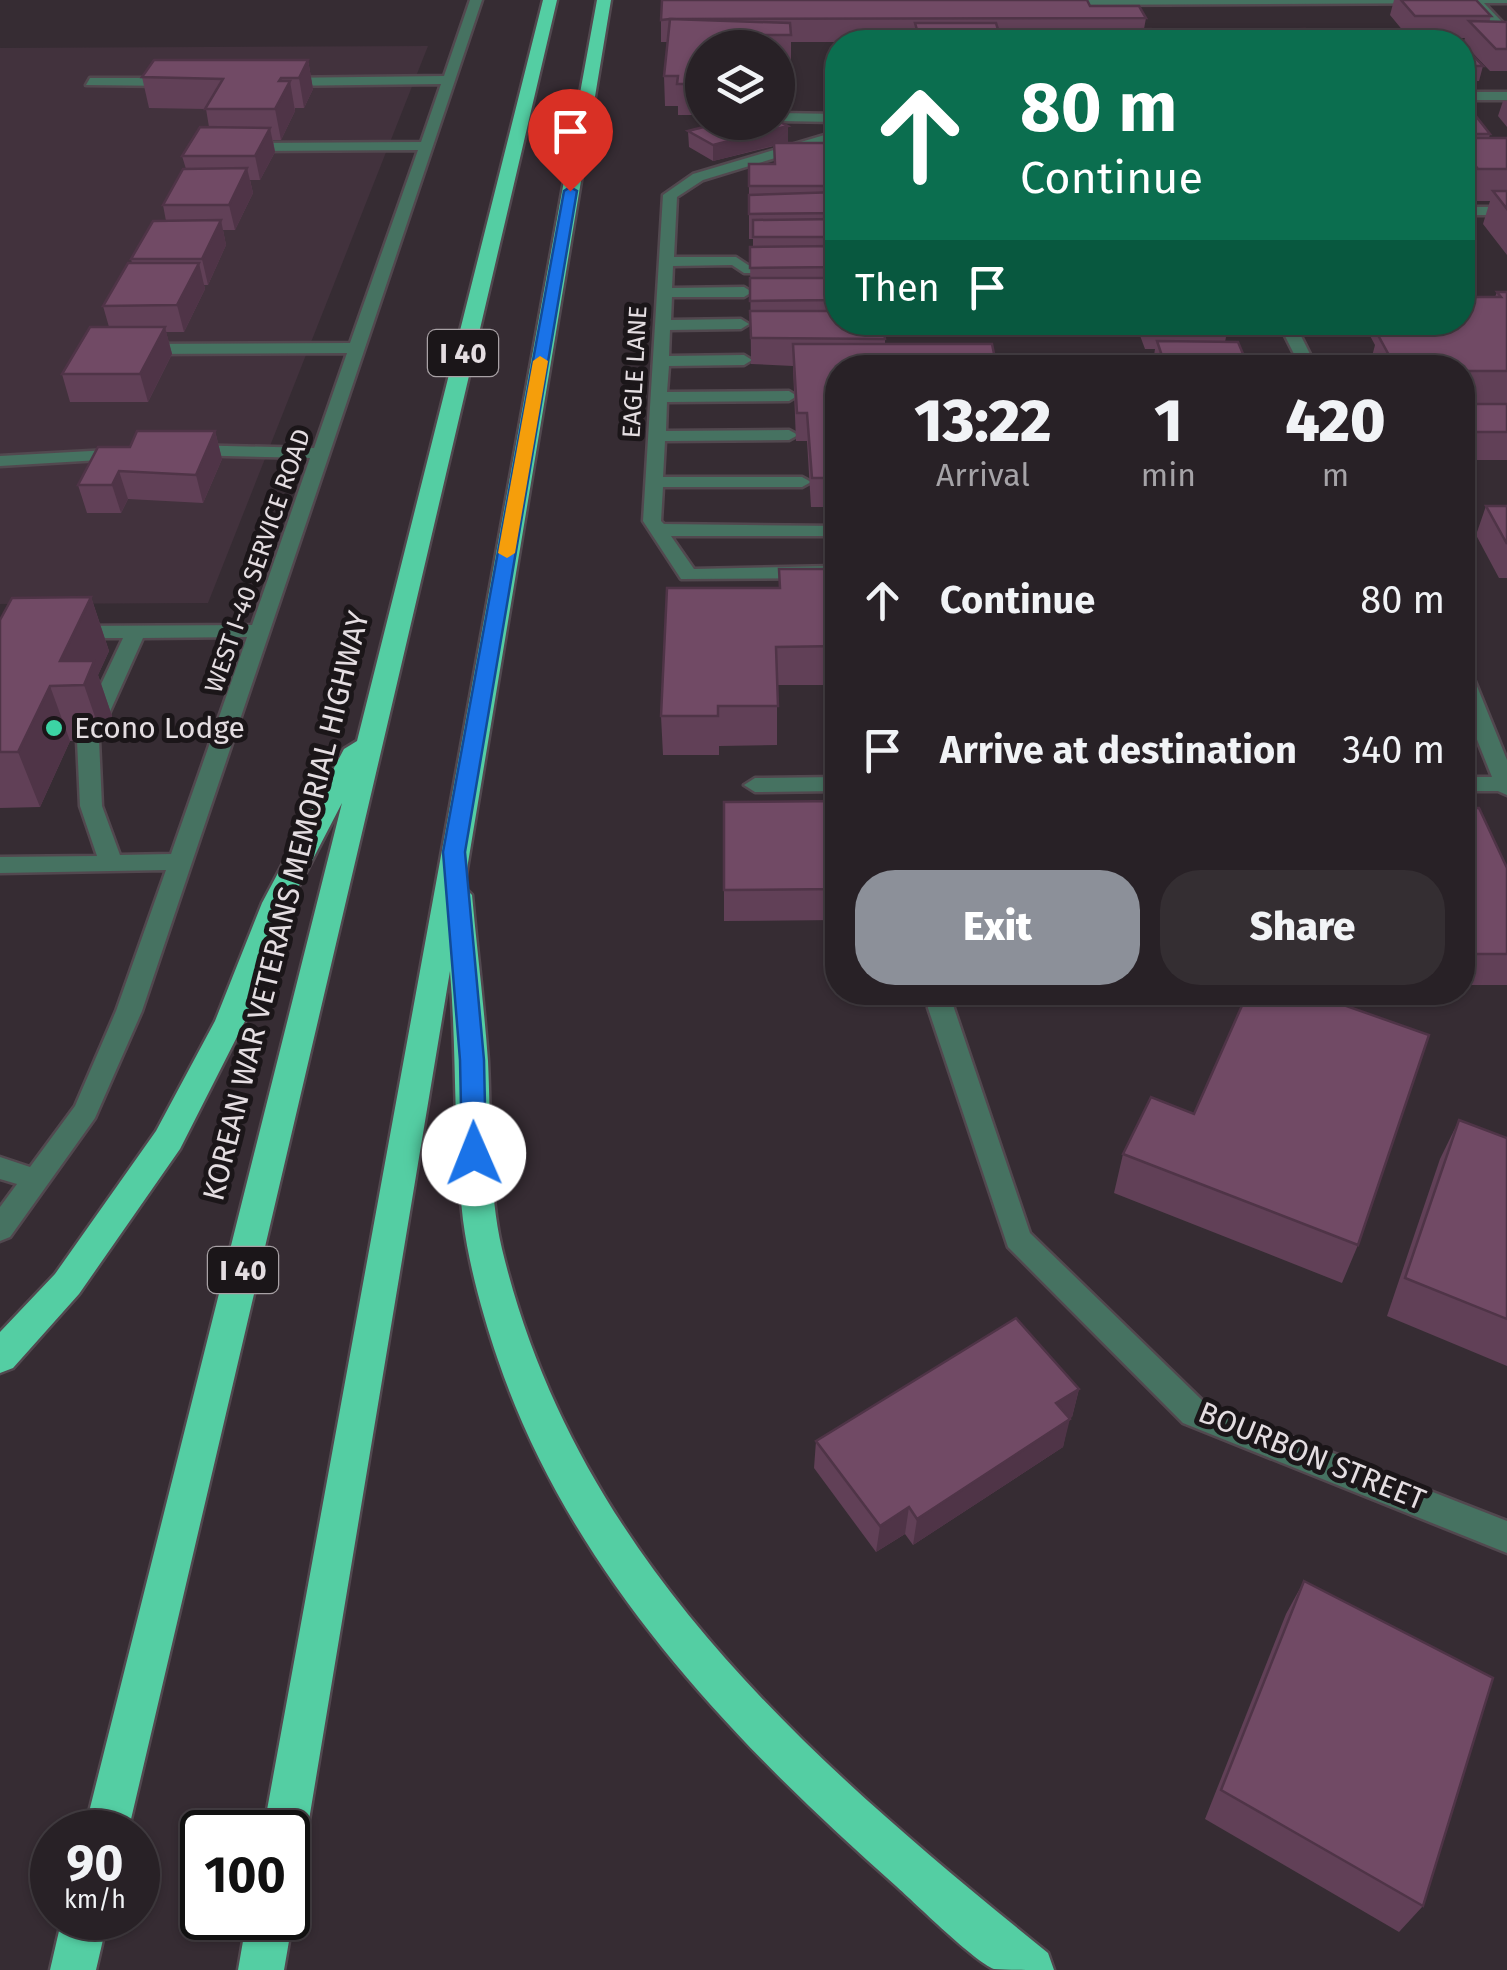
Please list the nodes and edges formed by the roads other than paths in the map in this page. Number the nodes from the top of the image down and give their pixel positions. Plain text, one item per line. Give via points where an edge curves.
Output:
1 (476, 0) edge
2 (550, 0) edge
3 (604, 0) edge
4 (1311, 0) edge
5 (1407, 0) edge
6 (1470, 0) edge
7 (1507, 0) edge
8 (1126, 1) edge
9 (1223, 1) edge
10 (1048, 2) edge
11 (1507, 34) edge
12 (448, 80) junction
13 (90, 82) dead end
14 (186, 82) edge
15 (262, 82) edge
16 (1475, 96) edge
17 (1507, 96) edge
18 (795, 118) edge
19 (825, 118) edge
20 (825, 139) edge
21 (426, 146) junction
22 (228, 147) edge
23 (1475, 211) edge
24 (1507, 211) edge
25 (666, 262) junction
26 (784, 270) edge
27 (744, 292) dead end
28 (664, 293) junction
29 (740, 324) dead end
30 (662, 325) junction
31 (125, 348) edge
32 (358, 348) junction
33 (661, 360) junction
34 (744, 360) dead end
35 (789, 396) dead end
36 (658, 397) junction
37 (656, 436) junction
38 (790, 436) dead end
39 (177, 451) edge
40 (138, 453) edge
41 (322, 453) junction
42 (0, 461) edge
43 (654, 482) junction
44 (802, 482) dead end
45 (658, 530) junction
46 (825, 530) edge
47 (825, 572) edge
48 (260, 631) junction
49 (50, 632) edge
50 (136, 632) junction
51 (379, 706) junction
52 (1475, 707) edge
53 (97, 716) dead end
54 (88, 740) dead end
55 (755, 784) dead end
56 (825, 784) edge
57 (1475, 785) edge
58 (1506, 786) edge
59 (454, 852) junction
60 (180, 862) junction
61 (111, 864) junction
62 (0, 865) edge
63 (942, 1005) edge
64 (0, 1168) edge
65 (37, 1180) junction
66 (0, 1229) edge
67 (0, 1357) edge
68 (1507, 1538) edge
69 (111, 1810) edge
70 (289, 1810) edge
71 (80, 1940) edge
72 (266, 1940) edge
73 (73, 1970) edge
74 (261, 1970) edge
75 (1031, 1970) edge

1 - 12 street, WEST I-40 SERVICE ROAD
2 - 51 highway, KOREAN WAR VETERANS MEMORIAL HIGHWAY / I 40
3 - 59 highway, I 40
4 - 5 street
4 - 9 street
5 - 6 street
6 - 7 street
6 - 11 street
8 - 9 street
8 - 10 street
12 - 15 street
12 - 21 street, WEST I-40 SERVICE ROAD
13 - 14 street
16 - 17 street
18 - 19 street
20 - 25 street, EAGLE LANE via 700,171 670,195
21 - 22 street
21 - 32 street, WEST I-40 SERVICE ROAD
23 - 24 street
25 - 26 street
25 - 28 street, EAGLE LANE
27 - 28 street
28 - 30 street, EAGLE LANE
29 - 30 street
30 - 33 street, EAGLE LANE
31 - 32 street
32 - 41 street, WEST I-40 SERVICE ROAD
33 - 34 street
33 - 36 street, EAGLE LANE
35 - 36 street
36 - 37 street, EAGLE LANE
37 - 38 street
37 - 43 street, EAGLE LANE
39 - 41 street
40 - 42 street
41 - 48 street, WEST I-40 SERVICE ROAD
43 - 44 street
43 - 45 street, EAGLE LANE via 652,521
45 - 46 street
45 - 47 street, EAGLE LANE via 688,574
48 - 50 street
48 - 60 street, WEST I-40 SERVICE ROAD
49 - 50 street
50 - 53 street
51 - 67 highway via 276,903 230,1021 168,1140 67,1284
51 - 69 highway, KOREAN WAR VETERANS MEMORIAL HIGHWAY / I 40
52 - 58 street
54 - 61 street via 91,806
55 - 56 street
57 - 58 street
59 - 70 highway, I 40
59 - 75 highway via 472,1060 474,1185 501,1316 535,1408 631,1572 707,1672 786,1759 894,1859
60 - 61 street
60 - 65 street, WEST I-40 SERVICE ROAD via 106,1068 86,1111
61 - 62 street
63 - 68 street, BOURBON STREET via 1018,1239 1194,1413
64 - 65 street
65 - 66 street, WEST I-40 SERVICE ROAD
71 - 73 highway
72 - 74 highway

